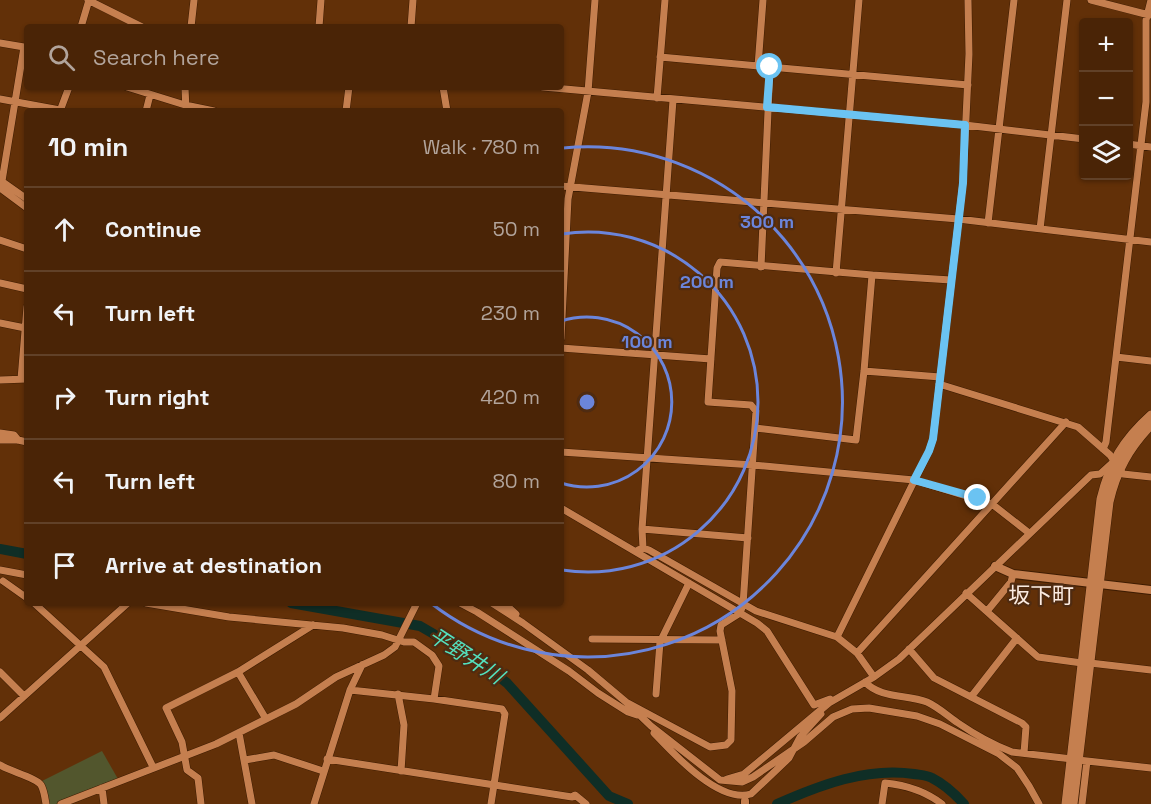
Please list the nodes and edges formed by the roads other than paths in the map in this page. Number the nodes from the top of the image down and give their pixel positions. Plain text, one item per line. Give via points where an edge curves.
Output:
1 (88, 0) edge
2 (194, 0) edge
3 (321, 0) edge
4 (413, 0) edge
5 (595, 0) edge
6 (665, 0) edge
7 (763, 0) edge
8 (860, 0) edge
9 (968, 0) edge
10 (1014, 0) edge
11 (1067, 0) edge
12 (1091, 0) edge
13 (1151, 0) edge
14 (1149, 15) edge
15 (82, 24) edge
16 (136, 24) edge
17 (191, 24) edge
18 (319, 24) edge
19 (411, 24) edge
20 (0, 43) edge
21 (660, 57) junction
22 (758, 66) junction
23 (770, 67) junction
24 (853, 75) junction
25 (968, 85) junction
26 (564, 89) edge
27 (68, 90) edge
28 (137, 90) edge
29 (185, 90) edge
30 (349, 90) edge
31 (444, 90) edge
32 (588, 92) junction
33 (150, 94) junction
34 (657, 98) junction
35 (0, 99) edge
36 (674, 100) junction
37 (15, 102) junction
38 (767, 107) junction
39 (49, 108) edge
40 (61, 108) edge
41 (147, 108) edge
42 (185, 108) edge
43 (346, 108) edge
44 (446, 108) edge
45 (850, 115) junction
46 (965, 125) junction
47 (999, 130) junction
48 (1051, 135) junction
49 (1079, 138) edge
50 (1133, 145) edge
51 (1141, 146) junction
52 (1151, 147) edge
53 (1, 183) edge
54 (564, 186) edge
55 (570, 186) junction
56 (666, 195) junction
57 (24, 197) edge
58 (763, 203) junction
59 (24, 204) edge
60 (842, 210) junction
61 (958, 219) junction
62 (988, 223) junction
63 (1040, 229) junction
64 (1130, 239) junction
65 (0, 240) edge
66 (1151, 242) edge
67 (564, 247) edge
68 (24, 248) edge
69 (761, 267) junction
70 (836, 273) junction
71 (872, 274) junction
72 (951, 280) junction
73 (0, 283) edge
74 (24, 288) edge
75 (0, 324) edge
76 (24, 328) edge
77 (564, 348) edge
78 (654, 355) junction
79 (1116, 357) junction
80 (711, 359) junction
81 (1151, 362) edge
82 (864, 371) junction
83 (24, 379) edge
84 (0, 380) edge
85 (940, 381) junction
86 (1151, 415) edge
87 (1066, 422) junction
88 (1151, 425) edge
89 (755, 428) junction
90 (0, 433) edge
91 (0, 440) edge
92 (18, 440) junction
93 (24, 441) edge
94 (1102, 449) junction
95 (564, 452) edge
96 (647, 458) junction
97 (753, 465) junction
98 (1115, 465) junction
99 (1151, 477) edge
100 (914, 480) junction
101 (992, 504) junction
102 (564, 510) edge
103 (642, 529) junction
104 (1029, 534) junction
105 (748, 538) junction
106 (639, 550) junction
107 (995, 566) junction
108 (0, 570) edge
109 (10, 572) junction
110 (24, 574) edge
111 (1013, 574) junction
112 (2, 583) edge
113 (689, 583) junction
114 (1096, 583) junction
115 (1151, 590) edge
116 (966, 592) junction
117 (24, 596) edge
118 (743, 605) junction
119 (37, 606) edge
120 (125, 606) edge
121 (164, 606) edge
122 (416, 606) edge
123 (466, 606) edge
124 (497, 606) edge
125 (507, 606) edge
126 (988, 610) junction
127 (740, 613) junction
128 (524, 622) junction
129 (313, 625) junction
130 (400, 637) junction
131 (837, 637) junction
132 (1017, 638) junction
133 (592, 639) dead end
134 (661, 640) junction
135 (722, 640) junction
136 (81, 645) junction
137 (909, 649) junction
138 (857, 653) junction
139 (1086, 663) junction
140 (362, 665) junction
141 (1151, 670) edge
142 (0, 672) edge
143 (238, 672) junction
144 (874, 677) junction
145 (865, 682) junction
146 (350, 690) junction
147 (398, 694) junction
148 (656, 694) dead end
149 (24, 696) junction
150 (838, 697) junction
151 (970, 697) junction
152 (434, 699) junction
153 (626, 702) junction
154 (637, 715) junction
155 (0, 718) edge
156 (266, 718) junction
157 (651, 726) junction
158 (239, 733) junction
159 (794, 747) junction
160 (1024, 753) junction
161 (184, 755) junction
162 (327, 759) junction
163 (245, 760) junction
164 (1079, 760) junction
165 (0, 765) edge
166 (153, 767) junction
167 (1151, 768) edge
168 (323, 771) junction
169 (401, 771) junction
170 (720, 780) junction
171 (494, 785) junction
172 (102, 788) junction
173 (745, 801) edge
174 (46, 804) edge
175 (61, 804) edge
176 (104, 804) edge
177 (201, 804) edge
178 (252, 804) edge
179 (314, 804) edge
180 (491, 804) edge
181 (586, 804) edge
182 (882, 804) edge
183 (942, 804) edge
184 (1039, 804) edge
185 (1066, 804) edge
186 (1073, 804) edge
187 (1082, 804) edge

1 - 15 street
1 - 16 street
2 - 17 street
3 - 18 street
4 - 19 street
5 - 32 street
6 - 21 street
7 - 22 street
8 - 24 street
9 - 25 street
10 - 47 street
11 - 48 street
12 - 14 street
13 - 14 street
14 - 51 street
20 - 37 street via 24,47
21 - 22 street
21 - 34 street
22 - 23 street
23 - 24 street
23 - 38 street
24 - 25 street
24 - 45 street
25 - 46 street
26 - 32 street
27 - 40 street
28 - 33 street
29 - 42 street
30 - 43 street
31 - 44 street
32 - 34 street
32 - 55 street
33 - 41 street
33 - 42 street
34 - 36 street
35 - 37 street
36 - 38 street
36 - 56 street
37 - 39 street
37 - 53 street
38 - 45 street
38 - 58 street
45 - 46 street
45 - 60 street
46 - 47 street
46 - 61 street
47 - 48 street
47 - 62 street
48 - 49 street
48 - 63 street
50 - 51 street
51 - 52 street
51 - 64 street
53 - 57 street
53 - 59 street
54 - 55 street
55 - 56 street
55 - 67 street
56 - 58 street
56 - 78 street
58 - 60 street
58 - 69 street
60 - 61 street
60 - 70 street
61 - 62 street
61 - 72 street
62 - 63 street
63 - 64 street
64 - 66 street
64 - 79 street
65 - 68 street
69 - 70 street
69 - 80 street via 720,262
70 - 71 street
71 - 72 street
71 - 82 street
72 - 85 street
73 - 74 street
75 - 76 street
77 - 78 street
78 - 80 street
78 - 96 street
79 - 81 street
79 - 94 street
80 - 89 street via 708,402 751,405 756,411
82 - 85 street
82 - 89 street via 856,440
83 - 84 street
85 - 87 street
85 - 100 street via 933,439
86 - 98 main road via 1136,429
87 - 94 street via 1078,427
87 - 101 street
88 - 98 main road
89 - 97 street
90 - 92 street via 14,435
91 - 92 street
92 - 93 street
94 - 98 street
95 - 96 street
96 - 97 street
96 - 103 street
97 - 100 street
97 - 105 street
98 - 99 street via 1123,474
98 - 104 street via 1091,475
98 - 114 main road via 1101,499
100 - 101 street
100 - 131 street
101 - 104 street
101 - 138 street
102 - 106 street
103 - 105 street
103 - 106 street
104 - 107 street
105 - 118 street
106 - 113 street
106 - 118 street
107 - 111 street
107 - 116 street
108 - 109 street
109 - 110 street
109 - 112 street
111 - 114 street
111 - 126 street
112 - 117 street
113 - 127 street
113 - 134 street
114 - 115 street
114 - 139 main road
116 - 126 street
116 - 137 street
118 - 127 street
118 - 131 street
119 - 136 street
120 - 136 street
121 - 129 street
122 - 130 street
123 - 154 street
124 - 128 street
125 - 128 street
126 - 132 street
127 - 135 street via 721,625
127 - 150 street via 767,631 814,705
128 - 153 street
129 - 130 street
129 - 143 street
130 - 140 street via 395,647
130 - 152 street via 432,655 439,666
131 - 138 street
132 - 139 street via 1038,657
132 - 151 street
133 - 134 street
134 - 135 street
134 - 148 street
135 - 153 street via 732,691 731,740 726,745 710,747
136 - 149 street
136 - 166 street via 104,667
137 - 144 street
137 - 151 street via 934,678
138 - 144 street
139 - 141 street
139 - 164 main road
140 - 146 street
140 - 156 street
142 - 149 street
143 - 156 street
143 - 161 street via 166,708
144 - 145 street
145 - 150 street
145 - 160 street via 876,690 924,701 1003,748
146 - 147 street
146 - 162 street
147 - 152 street
147 - 169 street via 404,725
149 - 155 street
150 - 159 street
150 - 170 street via 744,774
151 - 160 street via 1022,723 1026,728
152 - 171 street via 502,709 506,714
153 - 154 street
154 - 157 street
156 - 158 street
157 - 170 street
157 - 173 street via 652,732 698,777 722,793
158 - 161 street
158 - 163 street
159 - 170 street via 742,782
159 - 173 street via 789,758
159 - 184 street via 833,717 852,709 917,716 999,754 1017,768
160 - 164 street
161 - 166 street
161 - 177 street via 187,770 198,778
162 - 168 street
162 - 169 street
163 - 168 street via 274,755
163 - 178 street
164 - 167 street
164 - 185 main road
164 - 186 main road
164 - 187 street
165 - 174 street via 37,781
166 - 172 street
168 - 179 street
169 - 171 street
171 - 180 street
171 - 181 street via 575,795
172 - 175 street
172 - 176 street
182 - 183 street via 885,783 921,791

